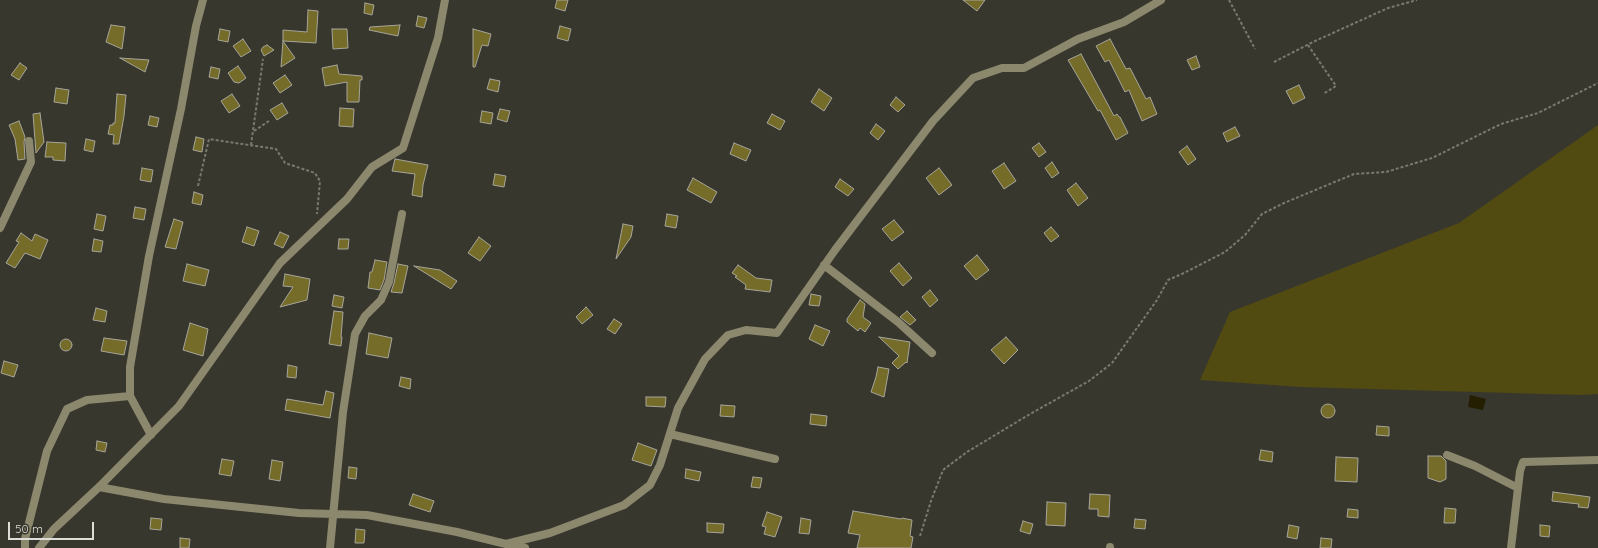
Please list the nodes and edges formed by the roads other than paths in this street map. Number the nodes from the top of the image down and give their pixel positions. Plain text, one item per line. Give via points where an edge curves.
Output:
1 (203, 0) edge
2 (445, 0) edge
3 (1161, 0) edge
4 (29, 141) dead end
5 (402, 214) dead end
6 (0, 228) edge
7 (824, 265) junction
8 (932, 353) dead end
9 (130, 396) junction
10 (670, 434) junction
11 (151, 435) junction
12 (1447, 455) dead end
13 (775, 459) dead end
14 (1598, 460) edge
15 (99, 486) junction
16 (1518, 488) junction
17 (333, 513) junction
18 (506, 544) junction
19 (25, 548) edge
20 (40, 548) edge
21 (330, 548) edge
22 (526, 548) edge
23 (1511, 548) edge

1 - 9 street via 149,256 130,367
2 - 11 street via 438,38 403,148 372,167 347,199 280,263 180,406
3 - 7 street via 1124,22 1078,39 1024,68 1002,68 973,78 933,121
4 - 6 street via 32,162
5 - 17 street via 389,282 381,300 365,316 355,334 342,412
7 - 8 street via 898,322
7 - 10 street via 777,333 746,330 728,335 704,359 678,408
9 - 11 street
9 - 19 street via 87,400 66,409 47,451
10 - 13 street
10 - 18 street via 660,465 650,485 624,505 550,533
11 - 15 street
12 - 16 street
14 - 16 street via 1523,462
15 - 17 street via 164,499
15 - 20 street via 54,529
16 - 23 street
17 - 18 street via 367,514
17 - 21 street
18 - 22 street

